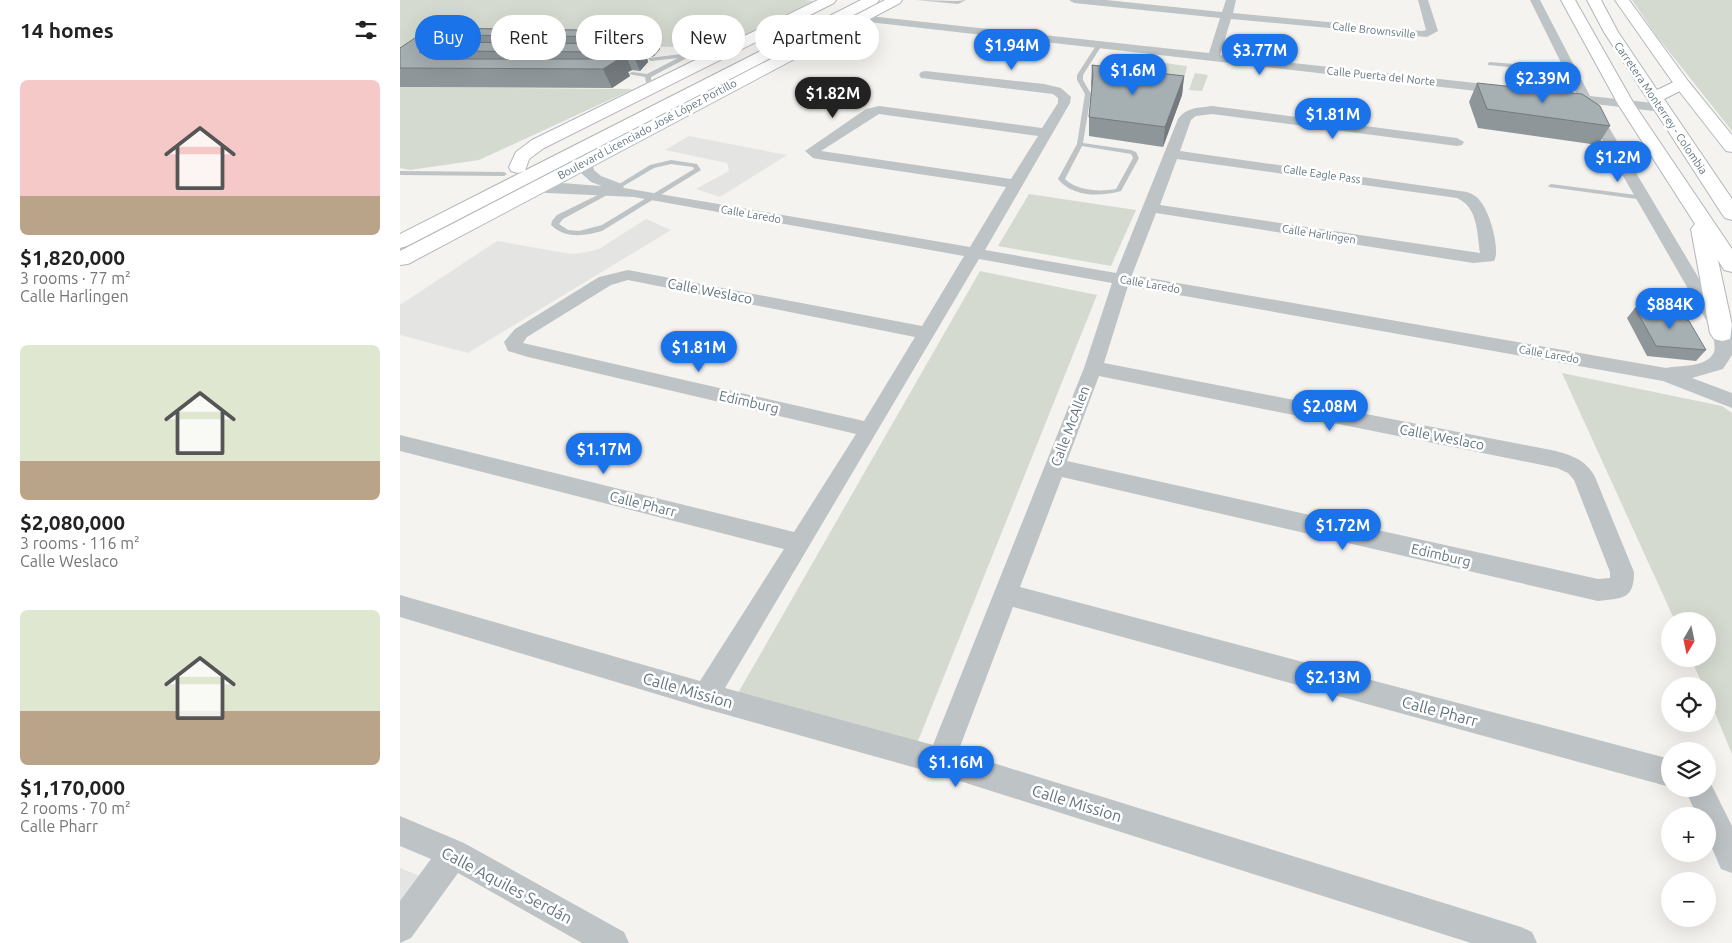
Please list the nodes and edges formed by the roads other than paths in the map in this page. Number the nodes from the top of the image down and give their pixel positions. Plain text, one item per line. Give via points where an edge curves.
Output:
1 (829, 0) edge
2 (853, 0) edge
3 (872, 0) edge
4 (895, 0) edge
5 (918, 0) edge
6 (964, 0) edge
7 (1074, 0) edge
8 (1231, 0) edge
9 (1423, 0) edge
10 (1535, 0) edge
11 (1568, 0) edge
12 (1594, 0) edge
13 (1622, 0) edge
14 (866, 15) edge
15 (1226, 15) junction
16 (879, 20) edge
17 (745, 42) edge
18 (1099, 45) junction
19 (1213, 58) junction
20 (681, 60) edge
21 (704, 60) edge
22 (780, 60) edge
23 (1490, 64) dead end
24 (1571, 71) junction
25 (632, 74) edge
26 (925, 75) dead end
27 (649, 82) junction
28 (1682, 84) junction
29 (1518, 92) edge
30 (1547, 95) edge
31 (1586, 100) junction
32 (1659, 102) junction
33 (1626, 104) junction
34 (1046, 133) junction
35 (1457, 142) dead end
36 (1080, 144) junction
37 (1732, 147) edge
38 (1172, 154) junction
39 (586, 161) junction
40 (511, 170) junction
41 (401, 174) edge
42 (1015, 184) junction
43 (1551, 186) dead end
44 (531, 189) junction
45 (612, 190) junction
46 (654, 197) junction
47 (1644, 198) junction
48 (1152, 208) junction
49 (1732, 214) edge
50 (1699, 217) junction
51 (400, 226) edge
52 (400, 242) edge
53 (975, 254) junction
54 (400, 259) edge
55 (1486, 259) joint
56 (1732, 265) edge
57 (1122, 279) junction
58 (926, 333) junction
59 (1727, 341) edge
60 (512, 345) joint
61 (1093, 368) junction
62 (1666, 375) junction
63 (1732, 401) edge
64 (869, 430) junction
65 (400, 443) edge
66 (1055, 467) junction
67 (799, 543) junction
68 (1622, 585) joint
69 (1006, 594) junction
70 (400, 606) edge
71 (706, 696) junction
72 (941, 761) junction
73 (1661, 771) edge
74 (1703, 797) edge
75 (400, 831) edge
76 (454, 854) junction
77 (1732, 858) edge
78 (401, 924) edge
79 (613, 943) edge
80 (1522, 943) edge

1 - 17 main road, Boulevard Licenciado José López Portillo
2 - 40 main road, Boulevard Licenciado José López Portillo
3 - 52 main road, Boulevard Licenciado José López Portillo
4 - 14 main road, Boulevard Licenciado José López Portillo
5 - 6 lane via 958,3
7 - 15 street, Calle Brownsville
8 - 15 street
9 - 15 street, Calle Brownsville via 1432,31 1423,35
10 - 24 street
11 - 33 main road, Carretera Monterrey - Colombia
12 - 32 main road, Carretera Monterrey - Colombia via 1611,32
13 - 28 main road
15 - 19 street
16 - 18 street, Calle Puerta del Norte
18 - 19 street, Calle Puerta del Norte
18 - 36 lane via 1080,74 1088,94
19 - 29 street, Calle Puerta del Norte
20 - 27 lane
21 - 27 main road, Boulevard Licenciado José López Portillo
22 - 39 main road, Boulevard Licenciado José López Portillo
23 - 24 lane
24 - 31 street
25 - 27 lane
26 - 34 street via 1044,88 1062,94 1064,103
27 - 40 main road, Boulevard Licenciado José López Portillo via 538,144 525,153
28 - 32 main road
28 - 37 main road
30 - 31 street
31 - 33 street
31 - 47 street
32 - 33 street
32 - 49 main road, Carretera Monterrey - Colombia
33 - 50 main road, Carretera Monterrey - Colombia
34 - 42 street
34 - 42 street via 879,110 871,112 812,152
35 - 38 street, Calle McAllen via 1212,110 1192,112 1185,120
36 - 36 lane via 1061,179 1064,183 1073,188 1103,193 1120,190 1136,158 1134,153
38 - 48 street, Calle McAllen
38 - 55 street, Calle Eagle Pass via 1447,192 1471,199 1480,213 1488,252
39 - 44 main road, Boulevard Licenciado José López Portillo
39 - 45 street, Calle Laredo via 587,172
40 - 41 lane
40 - 51 main road, Boulevard Licenciado José López Portillo
42 - 53 street
43 - 47 lane
44 - 45 street, Calle Laredo
44 - 54 main road, Boulevard Licenciado José López Portillo
45 - 46 street, Calle Laredo
45 - 46 lane via 662,163 698,167 696,173
45 - 46 lane via 560,217 555,225 580,234 595,231
46 - 53 street, Calle Laredo
47 - 59 street
48 - 55 street, Calle Harlingen
48 - 57 street, Calle McAllen
50 - 56 main road, Carretera Monterrey - Colombia
50 - 59 main road
53 - 57 street, Calle Laredo
53 - 58 street
57 - 61 street, Calle McAllen
57 - 62 street, Calle Laredo
58 - 60 street, Calle Weslaco via 628,275 592,288 521,333
58 - 64 street
59 - 62 street, Calle Laredo via 1716,364
60 - 64 street, Edimburg
61 - 66 street, Calle McAllen
61 - 68 street, Calle Weslaco via 1570,464 1582,474 1620,565
62 - 63 street, Calle Laredo
64 - 67 street
65 - 67 street, Calle Pharr
66 - 68 street, Edimburg via 1598,590
66 - 69 street, Calle McAllen
67 - 71 street
69 - 72 street, Calle McAllen
69 - 73 street, Calle Pharr
70 - 71 street, Calle Mission
71 - 72 street, Calle Mission
72 - 80 street, Calle Mission
74 - 77 street
75 - 76 street, Calle Aquiles Serdán
76 - 78 street
76 - 79 street, Calle Aquiles Serdán

